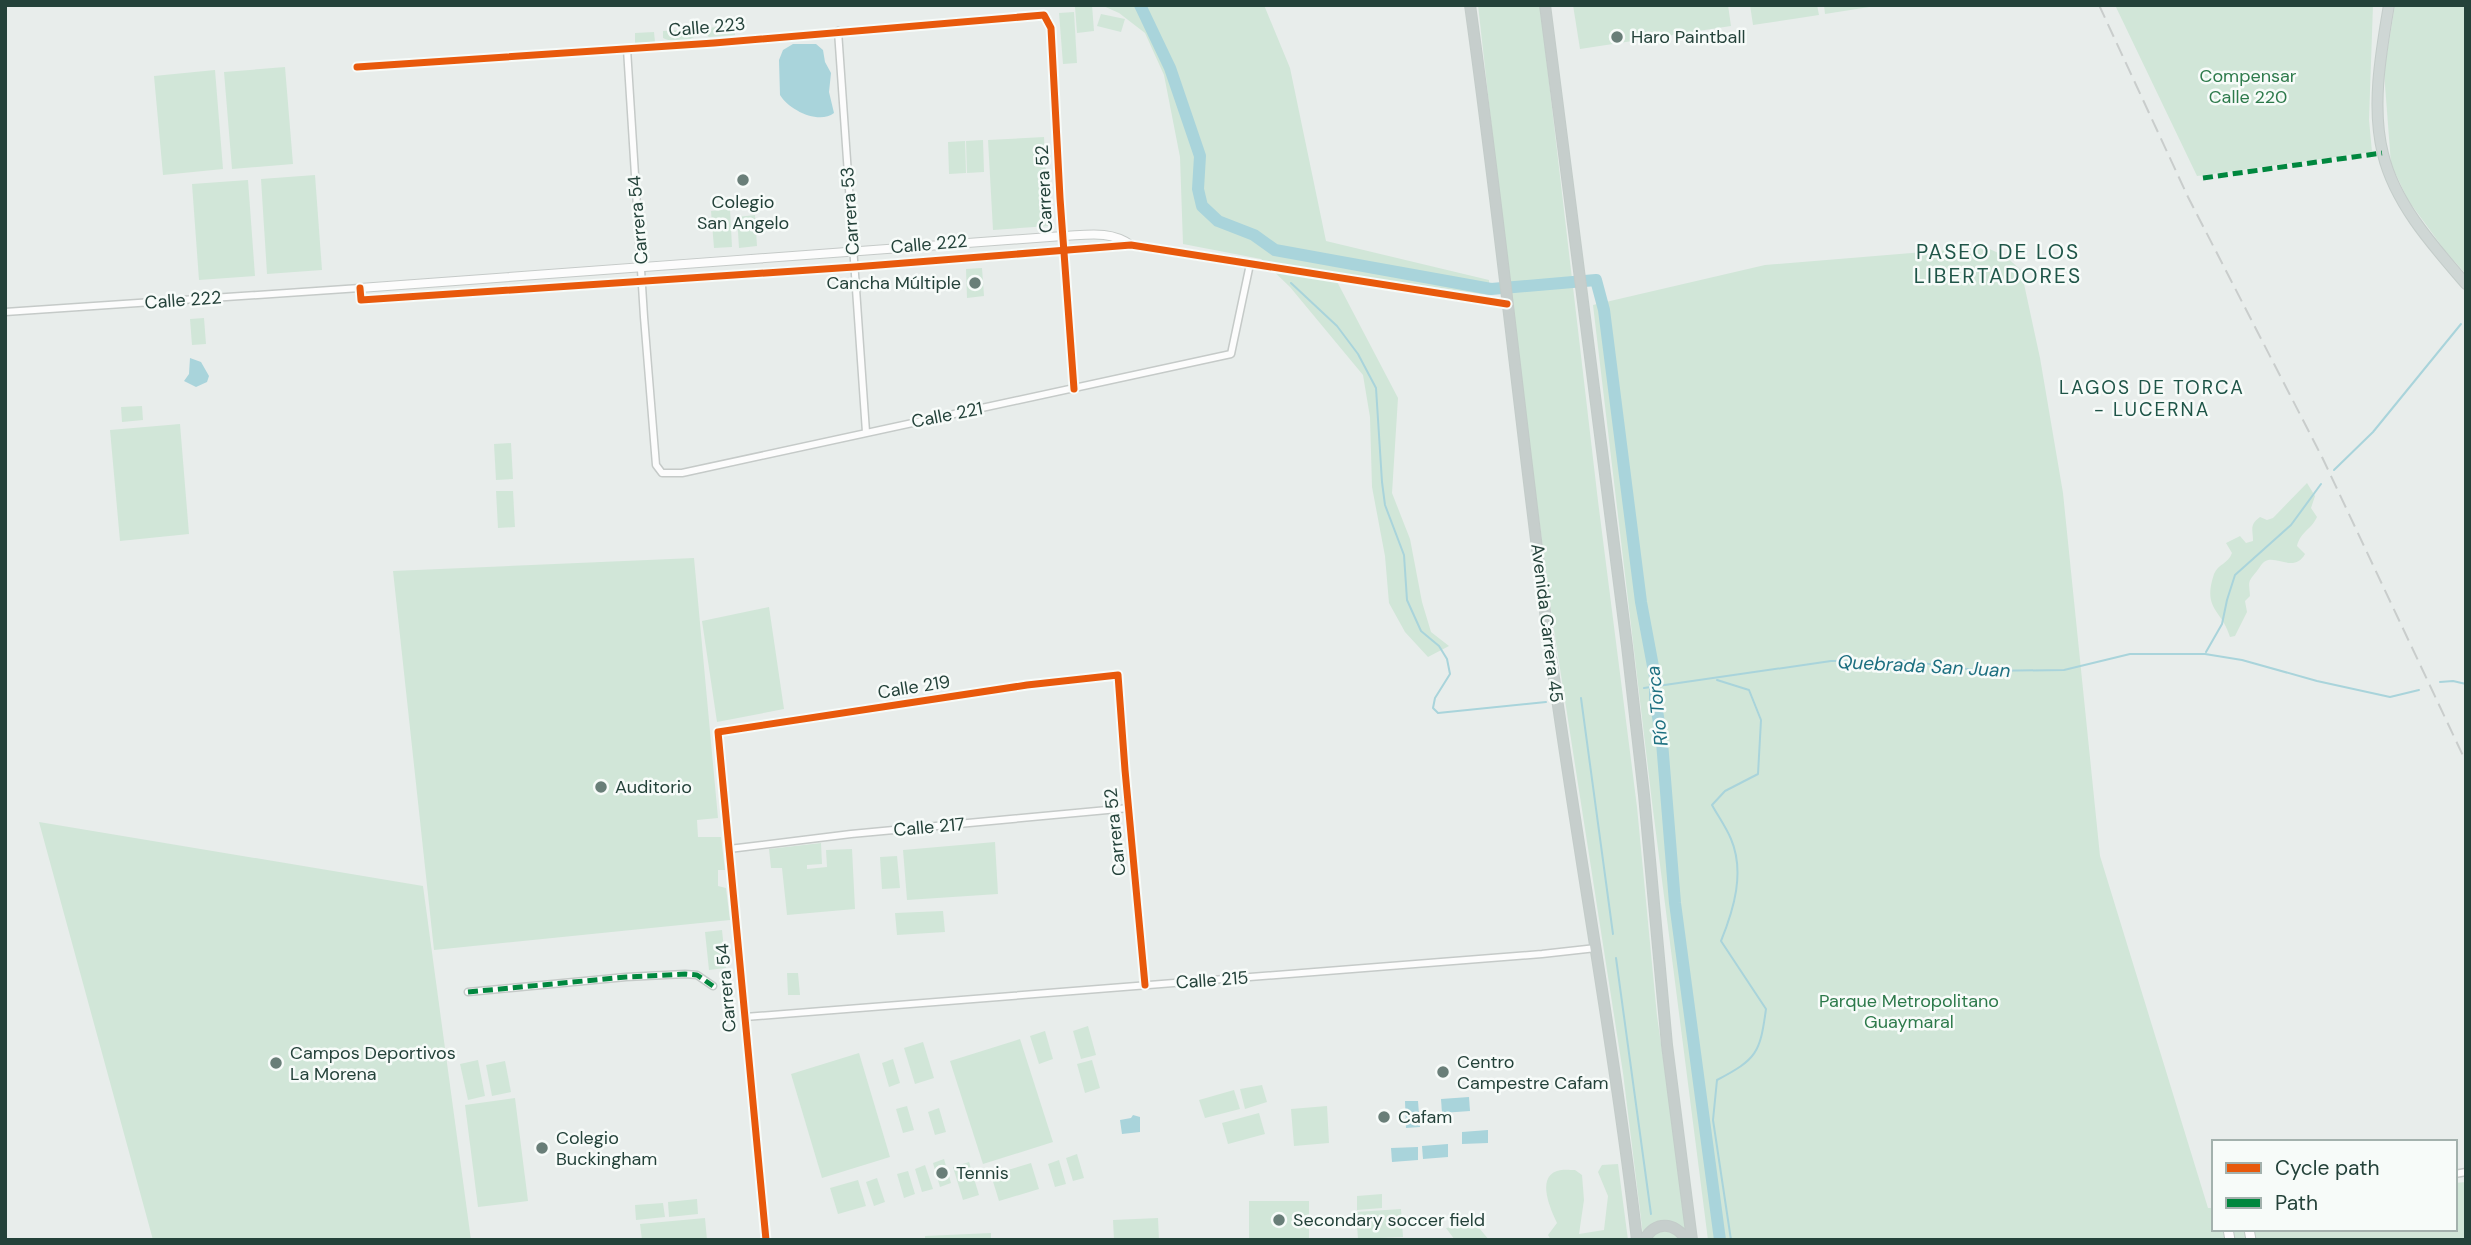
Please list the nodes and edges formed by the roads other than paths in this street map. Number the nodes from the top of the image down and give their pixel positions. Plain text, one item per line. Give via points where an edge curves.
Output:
1 (1471, 5) edge
2 (1545, 5) edge
3 (2389, 5) edge
4 (1051, 28) joint
5 (838, 31) junction
6 (626, 49) junction
7 (357, 67) dead end
8 (1063, 236) junction
9 (1131, 245) junction
10 (1064, 249) junction
11 (853, 251) junction
12 (1250, 264) junction
13 (641, 266) junction
14 (854, 267) junction
15 (643, 282) junction
16 (2466, 284) edge
17 (360, 288) junction
18 (1507, 304) junction
19 (5, 312) edge
20 (1074, 389) junction
21 (866, 432) junction
22 (662, 473) joint
23 (1118, 675) joint
24 (717, 733) joint
25 (1129, 808) junction
26 (729, 849) junction
27 (1596, 948) junction
28 (1146, 985) junction
29 (713, 986) dead end
30 (468, 992) dead end
31 (745, 1017) junction
32 (766, 1240) edge
33 (1637, 1240) edge
34 (1644, 1240) edge
35 (1687, 1240) edge
36 (1692, 1240) edge

1 - 18 highway, Avenida Carrera 45
2 - 36 highway via 1624,621 1667,1045
3 - 16 main road via 2379,83 2382,153 2402,200
4 - 5 street, Calle 223 via 1044,15 1038,14
4 - 8 street, Carrera 52
5 - 6 street, Calle 223
5 - 11 street, Carrera 53
6 - 7 street, Calle 223
6 - 13 street, Carrera 54
8 - 9 street, Calle 222 via 1102,234 1120,237
8 - 10 street, Carrera 52
8 - 11 street, Calle 222
9 - 10 street, Calle 222
9 - 12 street, Calle 222
10 - 14 street, Calle 222
10 - 20 street, Carrera 52
11 - 13 street, Calle 222
11 - 14 street, Carrera 53
12 - 18 street, Calle 222
12 - 20 street, Calle 221 via 1231,354
13 - 15 street, Carrera 54
13 - 17 street, Calle 222
14 - 15 street, Calle 222
14 - 21 street, Carrera 53
15 - 17 street, Calle 222 via 361,300
15 - 22 street, Carrera 54 via 656,465
17 - 19 street, Calle 222
18 - 27 highway, Avenida Carrera 45 via 1574,823
20 - 21 street, Calle 221
21 - 22 street, Calle 221 via 682,473
23 - 24 street, Calle 219
23 - 25 street, Carrera 52
24 - 26 street, Carrera 54
25 - 26 street, Calle 217
25 - 28 street, Carrera 52
26 - 31 street, Carrera 54
27 - 28 street, Calle 215
27 - 33 highway, Avenida Carrera 45
28 - 31 street, Calle 215
29 - 30 street via 697,975 685,974
31 - 32 street, Carrera 54
34 - 35 highway via 1650,1231 1665,1225 1676,1228

